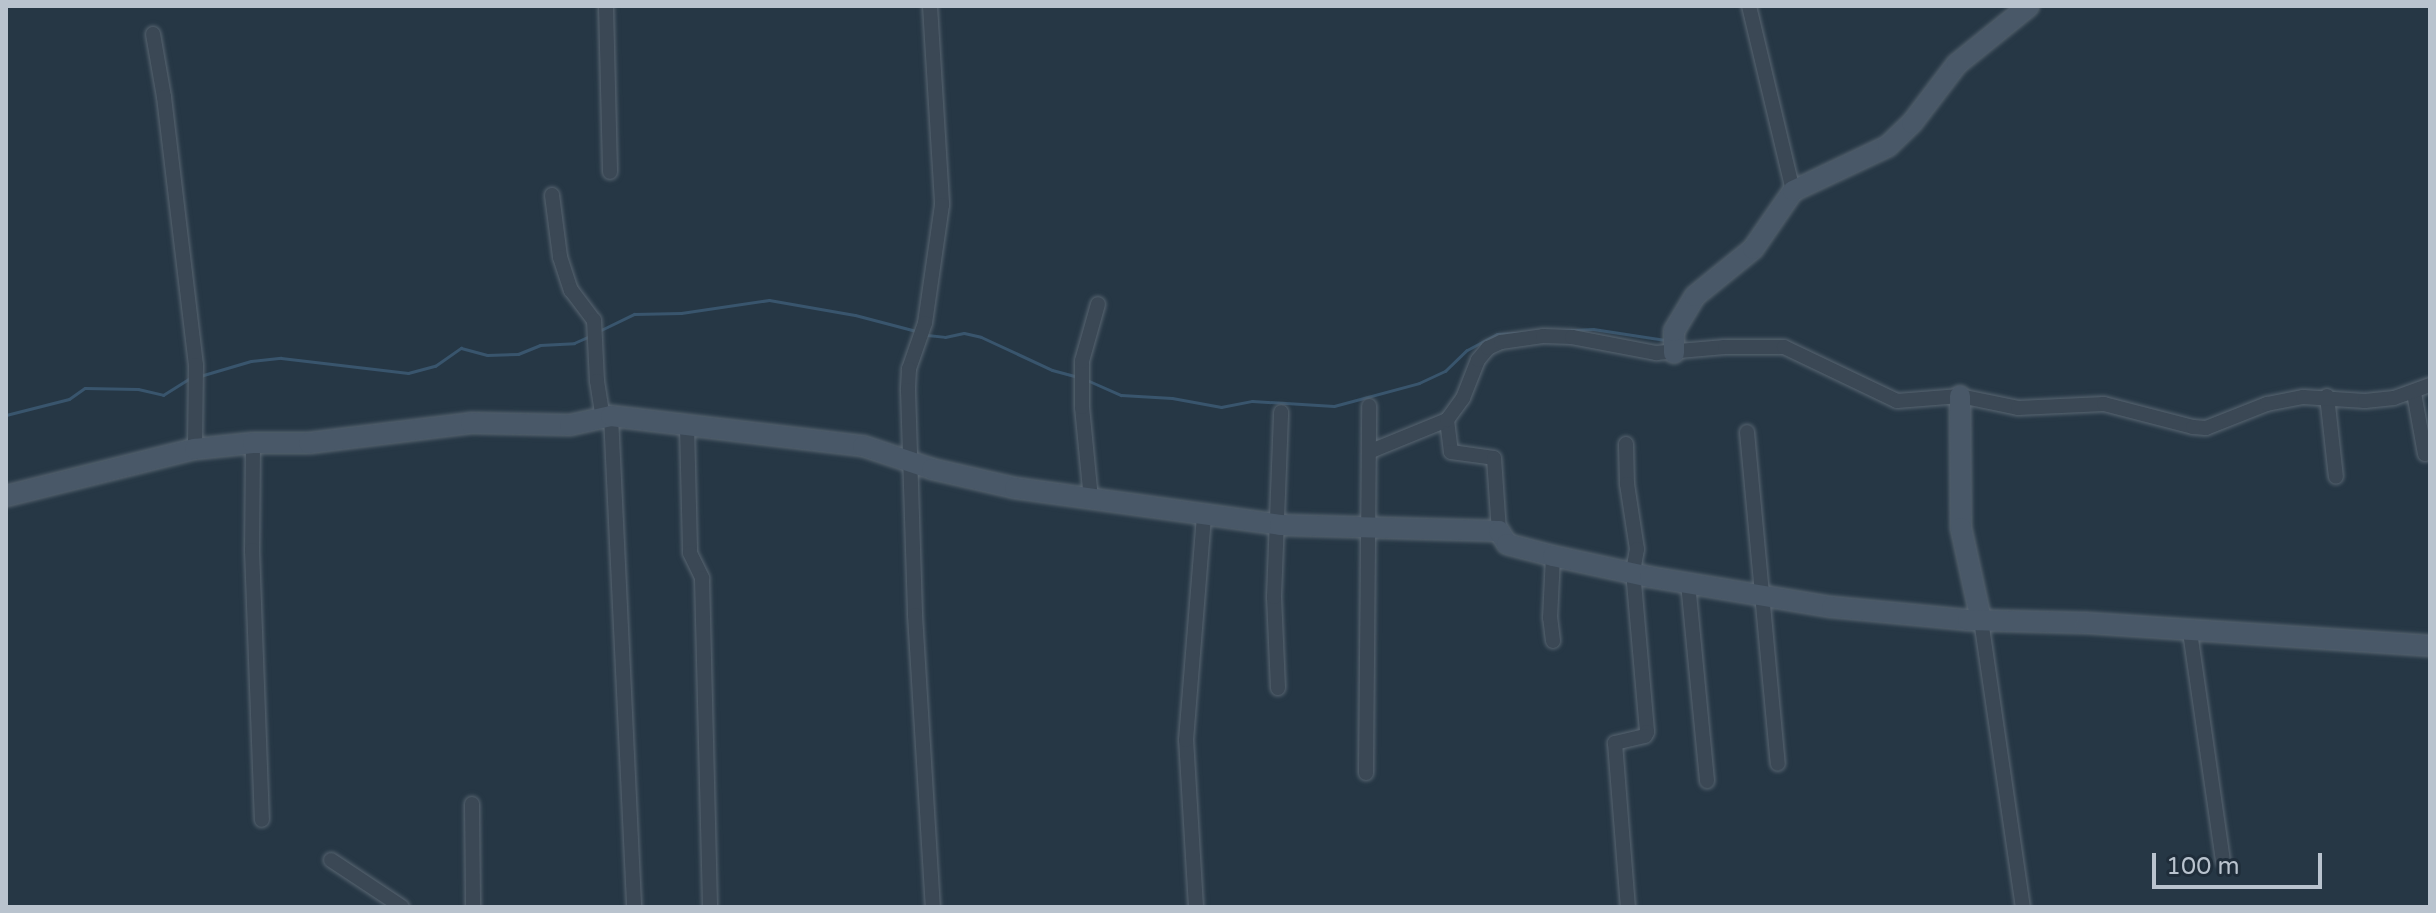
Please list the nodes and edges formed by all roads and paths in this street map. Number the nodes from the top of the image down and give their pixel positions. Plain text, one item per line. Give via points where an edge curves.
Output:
1 (606, 6) edge
2 (930, 6) edge
3 (1749, 6) edge
4 (2029, 6) edge
5 (153, 34) dead end
6 (610, 172) dead end
7 (1793, 191) junction
8 (552, 195) dead end
9 (1098, 304) dead end
10 (1674, 353) junction
11 (2430, 385) edge
12 (2414, 393) junction
13 (1960, 396) junction
14 (2327, 396) junction
15 (1369, 406) dead end
16 (1281, 412) dead end
17 (607, 417) junction
18 (1447, 420) junction
19 (687, 426) junction
20 (1747, 432) dead end
21 (253, 443) junction
22 (1626, 444) dead end
23 (195, 449) junction
24 (1371, 451) junction
25 (2425, 454) dead end
26 (909, 459) junction
27 (2336, 477) dead end
28 (6, 496) edge
29 (1091, 499) junction
30 (1204, 514) junction
31 (1280, 525) junction
32 (1367, 527) junction
33 (1499, 531) junction
34 (1553, 556) junction
35 (1633, 571) junction
36 (1688, 583) junction
37 (1760, 594) junction
38 (1981, 620) junction
39 (2190, 632) junction
40 (1553, 641) dead end
41 (2430, 646) edge
42 (1278, 688) dead end
43 (1778, 764) dead end
44 (1366, 773) dead end
45 (1707, 781) dead end
46 (472, 804) dead end
47 (262, 820) dead end
48 (331, 860) dead end
49 (2223, 861) dead end
50 (402, 907) edge
51 (473, 907) edge
52 (634, 907) edge
53 (710, 907) edge
54 (933, 907) edge
55 (1196, 907) edge
56 (1628, 907) edge
57 (2023, 907) edge

1 - 6 street
2 - 26 street via 942,205 925,323 909,369
3 - 7 street
4 - 7 street via 1957,64 1888,146
5 - 23 street via 196,365
7 - 10 street via 1753,249 1695,296 1674,331
8 - 17 street via 571,290 594,320 597,381
9 - 29 street via 1082,361
10 - 13 street via 1784,347 1897,401
10 - 18 street via 1572,337 1501,342 1478,360 1463,398
11 - 12 street
12 - 14 street via 2365,401
12 - 25 street
13 - 14 street via 2018,408 2125,407 2206,428 2267,404
13 - 38 street via 1961,528
14 - 27 street
15 - 24 street
16 - 31 street
17 - 19 street
17 - 21 street via 570,425 471,423 309,443
17 - 52 street
18 - 24 street
18 - 33 street via 1451,452 1494,458
19 - 26 street via 863,446
19 - 53 street via 690,553 702,578
20 - 37 street
21 - 23 street
21 - 47 street
22 - 35 street via 1637,549
23 - 28 street
24 - 32 street
26 - 29 street via 966,477
26 - 54 street
29 - 30 street
30 - 31 street
30 - 55 street via 1186,740
31 - 32 street
31 - 42 street via 1274,597
32 - 33 street
32 - 44 street
33 - 34 street via 1507,544
34 - 35 street
34 - 40 street
35 - 36 street
35 - 56 street via 1647,732 1615,743
36 - 37 street
36 - 45 street
37 - 38 street via 1832,607
37 - 43 street
38 - 39 street
38 - 57 street
39 - 41 street
39 - 49 street
46 - 51 street
48 - 50 street

